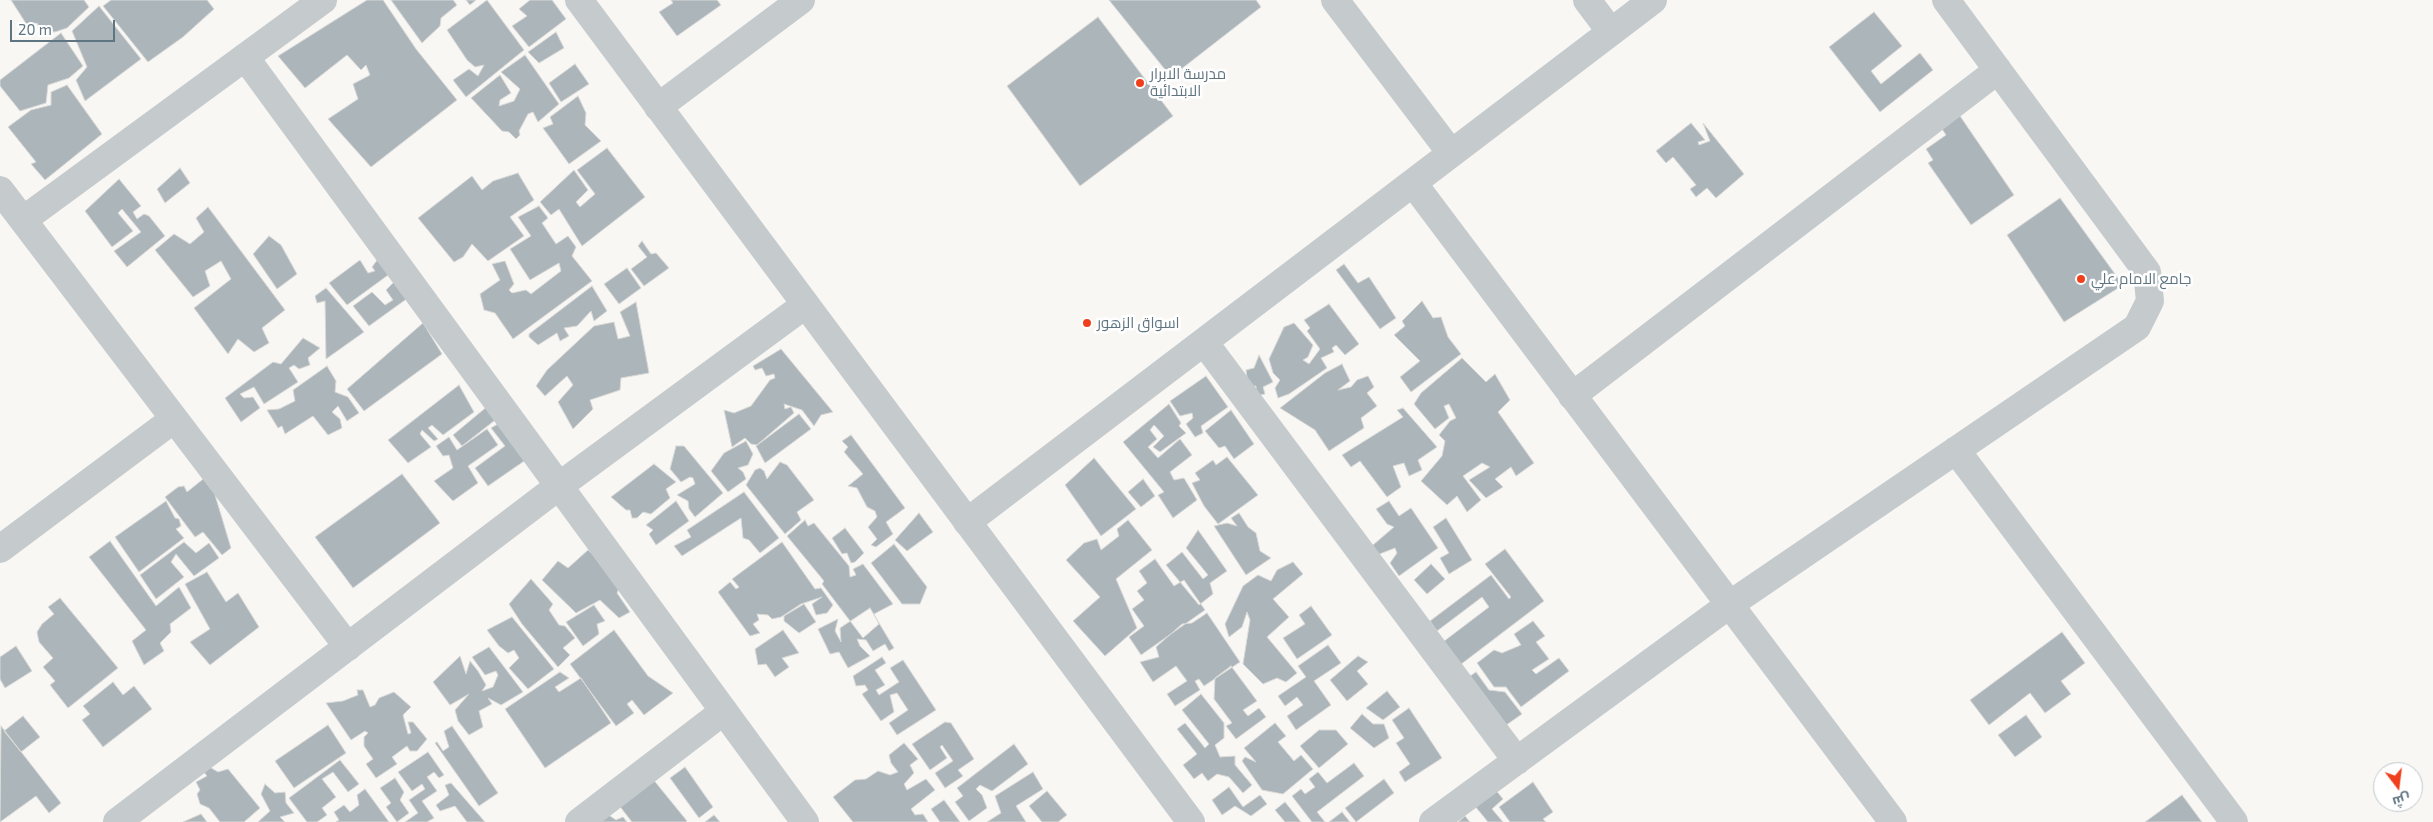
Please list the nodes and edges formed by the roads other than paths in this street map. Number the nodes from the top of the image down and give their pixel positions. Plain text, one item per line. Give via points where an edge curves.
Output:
1 (323, 0) edge
2 (578, 0) edge
3 (800, 0) edge
4 (1335, 0) edge
5 (1587, 0) edge
6 (1653, 0) edge
7 (1946, 0) edge
8 (1611, 32) junction
9 (245, 57) junction
10 (1998, 70) junction
11 (658, 107) junction
12 (1451, 153) junction
13 (1413, 183) junction
14 (0, 190) edge
15 (23, 220) junction
16 (805, 305) junction
17 (1204, 342) junction
18 (1572, 396) junction
19 (174, 419) junction
20 (1956, 450) junction
21 (559, 486) junction
22 (967, 522) junction
23 (0, 549) edge
24 (1729, 605) junction
25 (348, 647) junction
26 (724, 711) junction
27 (1516, 761) junction
28 (1889, 821) edge
29 (117, 822) edge
30 (579, 822) edge
31 (805, 822) edge
32 (1191, 822) edge
33 (1433, 822) edge
34 (2234, 822) edge

1 - 9 street
2 - 11 street
3 - 11 street
4 - 12 street
5 - 8 street
6 - 8 street
7 - 10 street
8 - 12 street
9 - 15 street
9 - 21 street
10 - 18 street
10 - 20 street via 2147,272 2150,301 2137,326
11 - 16 street
12 - 13 street
13 - 17 street
13 - 18 street
14 - 15 street
15 - 19 street
16 - 21 street
16 - 22 street
17 - 22 street
17 - 27 street
18 - 24 street
19 - 23 street
19 - 25 street
20 - 24 street
20 - 34 street
21 - 25 street
21 - 26 street
22 - 32 street
24 - 27 street
24 - 28 street
25 - 29 street
26 - 30 street
26 - 31 street
27 - 33 street

